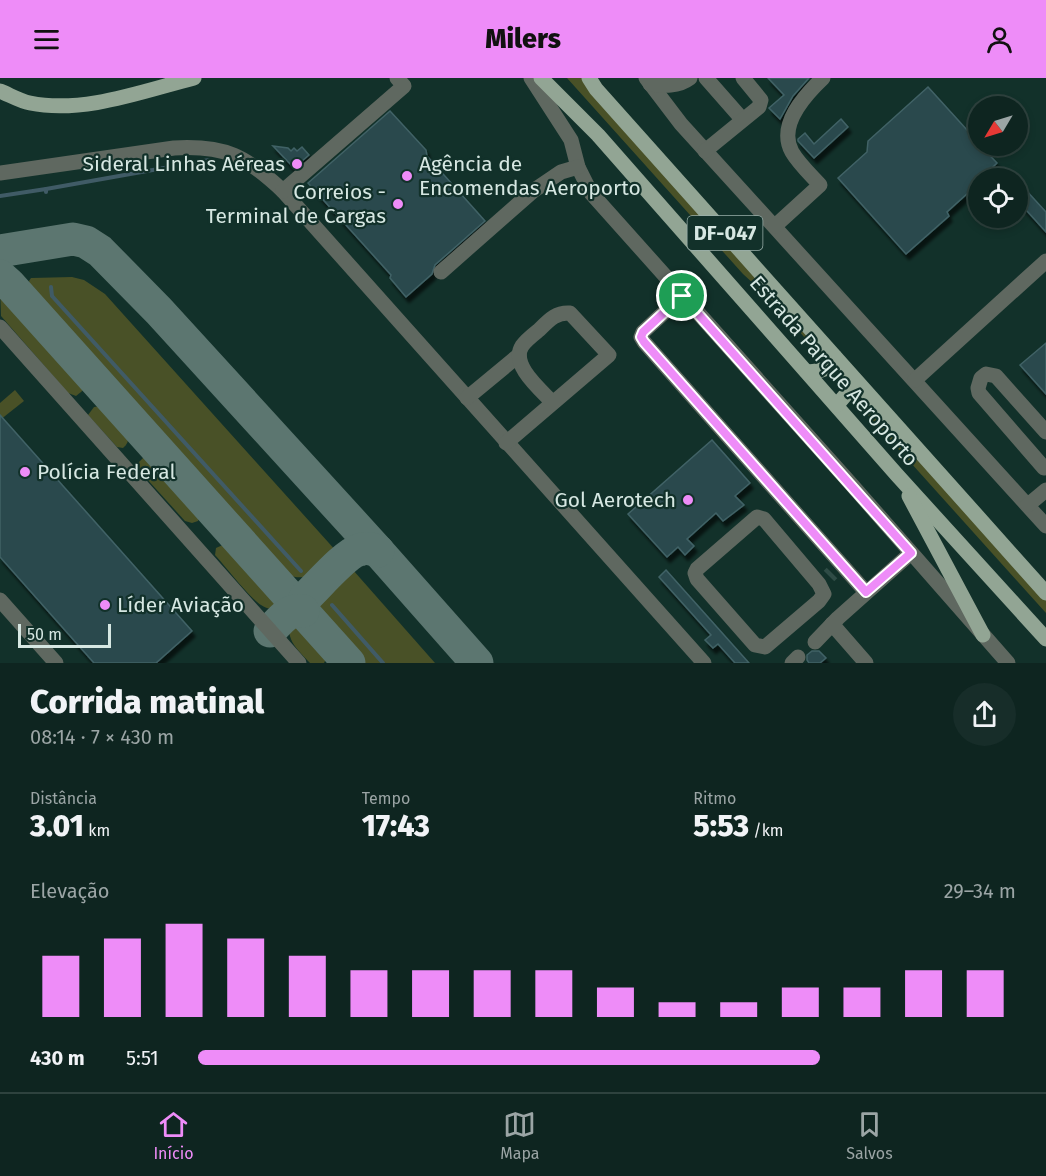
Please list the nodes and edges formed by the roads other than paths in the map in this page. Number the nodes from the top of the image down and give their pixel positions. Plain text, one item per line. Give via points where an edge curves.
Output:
1 (194, 78) edge
2 (397, 78) edge
3 (531, 78) edge
4 (541, 78) edge
5 (589, 78) edge
6 (690, 78) edge
7 (706, 78) edge
8 (743, 78) edge
9 (823, 78) edge
10 (648, 81) edge
11 (0, 92) edge
12 (742, 119) junction
13 (705, 151) junction
14 (578, 167) junction
15 (0, 173) edge
16 (283, 191) junction
17 (775, 226) junction
18 (1046, 261) edge
19 (441, 273) dead end
20 (682, 296) junction
21 (0, 327) edge
22 (519, 355) junction
23 (835, 357) junction
24 (808, 372) junction
25 (915, 380) junction
26 (861, 388) junction
27 (466, 398) junction
28 (553, 403) junction
29 (837, 405) junction
30 (1046, 432) edge
31 (506, 443) junction
32 (1044, 468) dead end
33 (897, 475) junction
34 (1046, 490) edge
35 (1039, 513) edge
36 (911, 553) junction
37 (831, 574) junction
38 (866, 592) junction
39 (1046, 593) edge
40 (0, 600) edge
41 (832, 624) junction
42 (983, 635) junction
43 (1046, 639) edge
44 (815, 642) dead end
45 (56, 663) edge
46 (299, 663) edge
47 (705, 663) edge
48 (866, 663) edge
49 (1008, 663) edge

1 - 11 main road via 60,107 28,103
2 - 16 street via 404,86
3 - 14 street via 567,133
4 - 24 main road, Estrada Parque Aeroporto / DF-047 via 598,135
5 - 23 main road, Estrada Parque Aeroporto / DF-047
6 - 10 street via 667,86
7 - 12 street
8 - 12 street via 761,100 759,107
9 - 17 street via 801,101 788,135 791,150 820,185
10 - 13 street
12 - 13 street
13 - 17 street
14 - 19 street via 561,172 532,192
14 - 20 street via 591,192
15 - 16 street via 201,146 251,164
16 - 27 street
17 - 25 street
18 - 25 street
20 - 36 street
20 - 37 street via 641,337
21 - 46 street
22 - 27 street
22 - 28 street via 519,362
22 - 28 street via 522,345 562,312 579,320 609,355
23 - 24 main road via 822,371
23 - 26 main road, Estrada Parque Aeroporto / DF-047
24 - 29 main road, Estrada Parque Aeroporto / DF-047
25 - 35 street
26 - 29 main road via 848,392
26 - 39 main road, Estrada Parque Aeroporto / DF-047
27 - 31 street
28 - 31 street
29 - 33 main road, Estrada Parque Aeroporto / DF-047
30 - 32 street via 996,376 987,374 981,378 980,393
31 - 47 street
33 - 42 main road
33 - 43 main road, Estrada Parque Aeroporto / DF-047
34 - 35 street
36 - 38 street
36 - 42 street
37 - 37 street via 822,598 762,647 755,645 695,573 759,517
37 - 38 street
38 - 41 street
40 - 45 street
41 - 44 street
41 - 48 street
42 - 49 street

